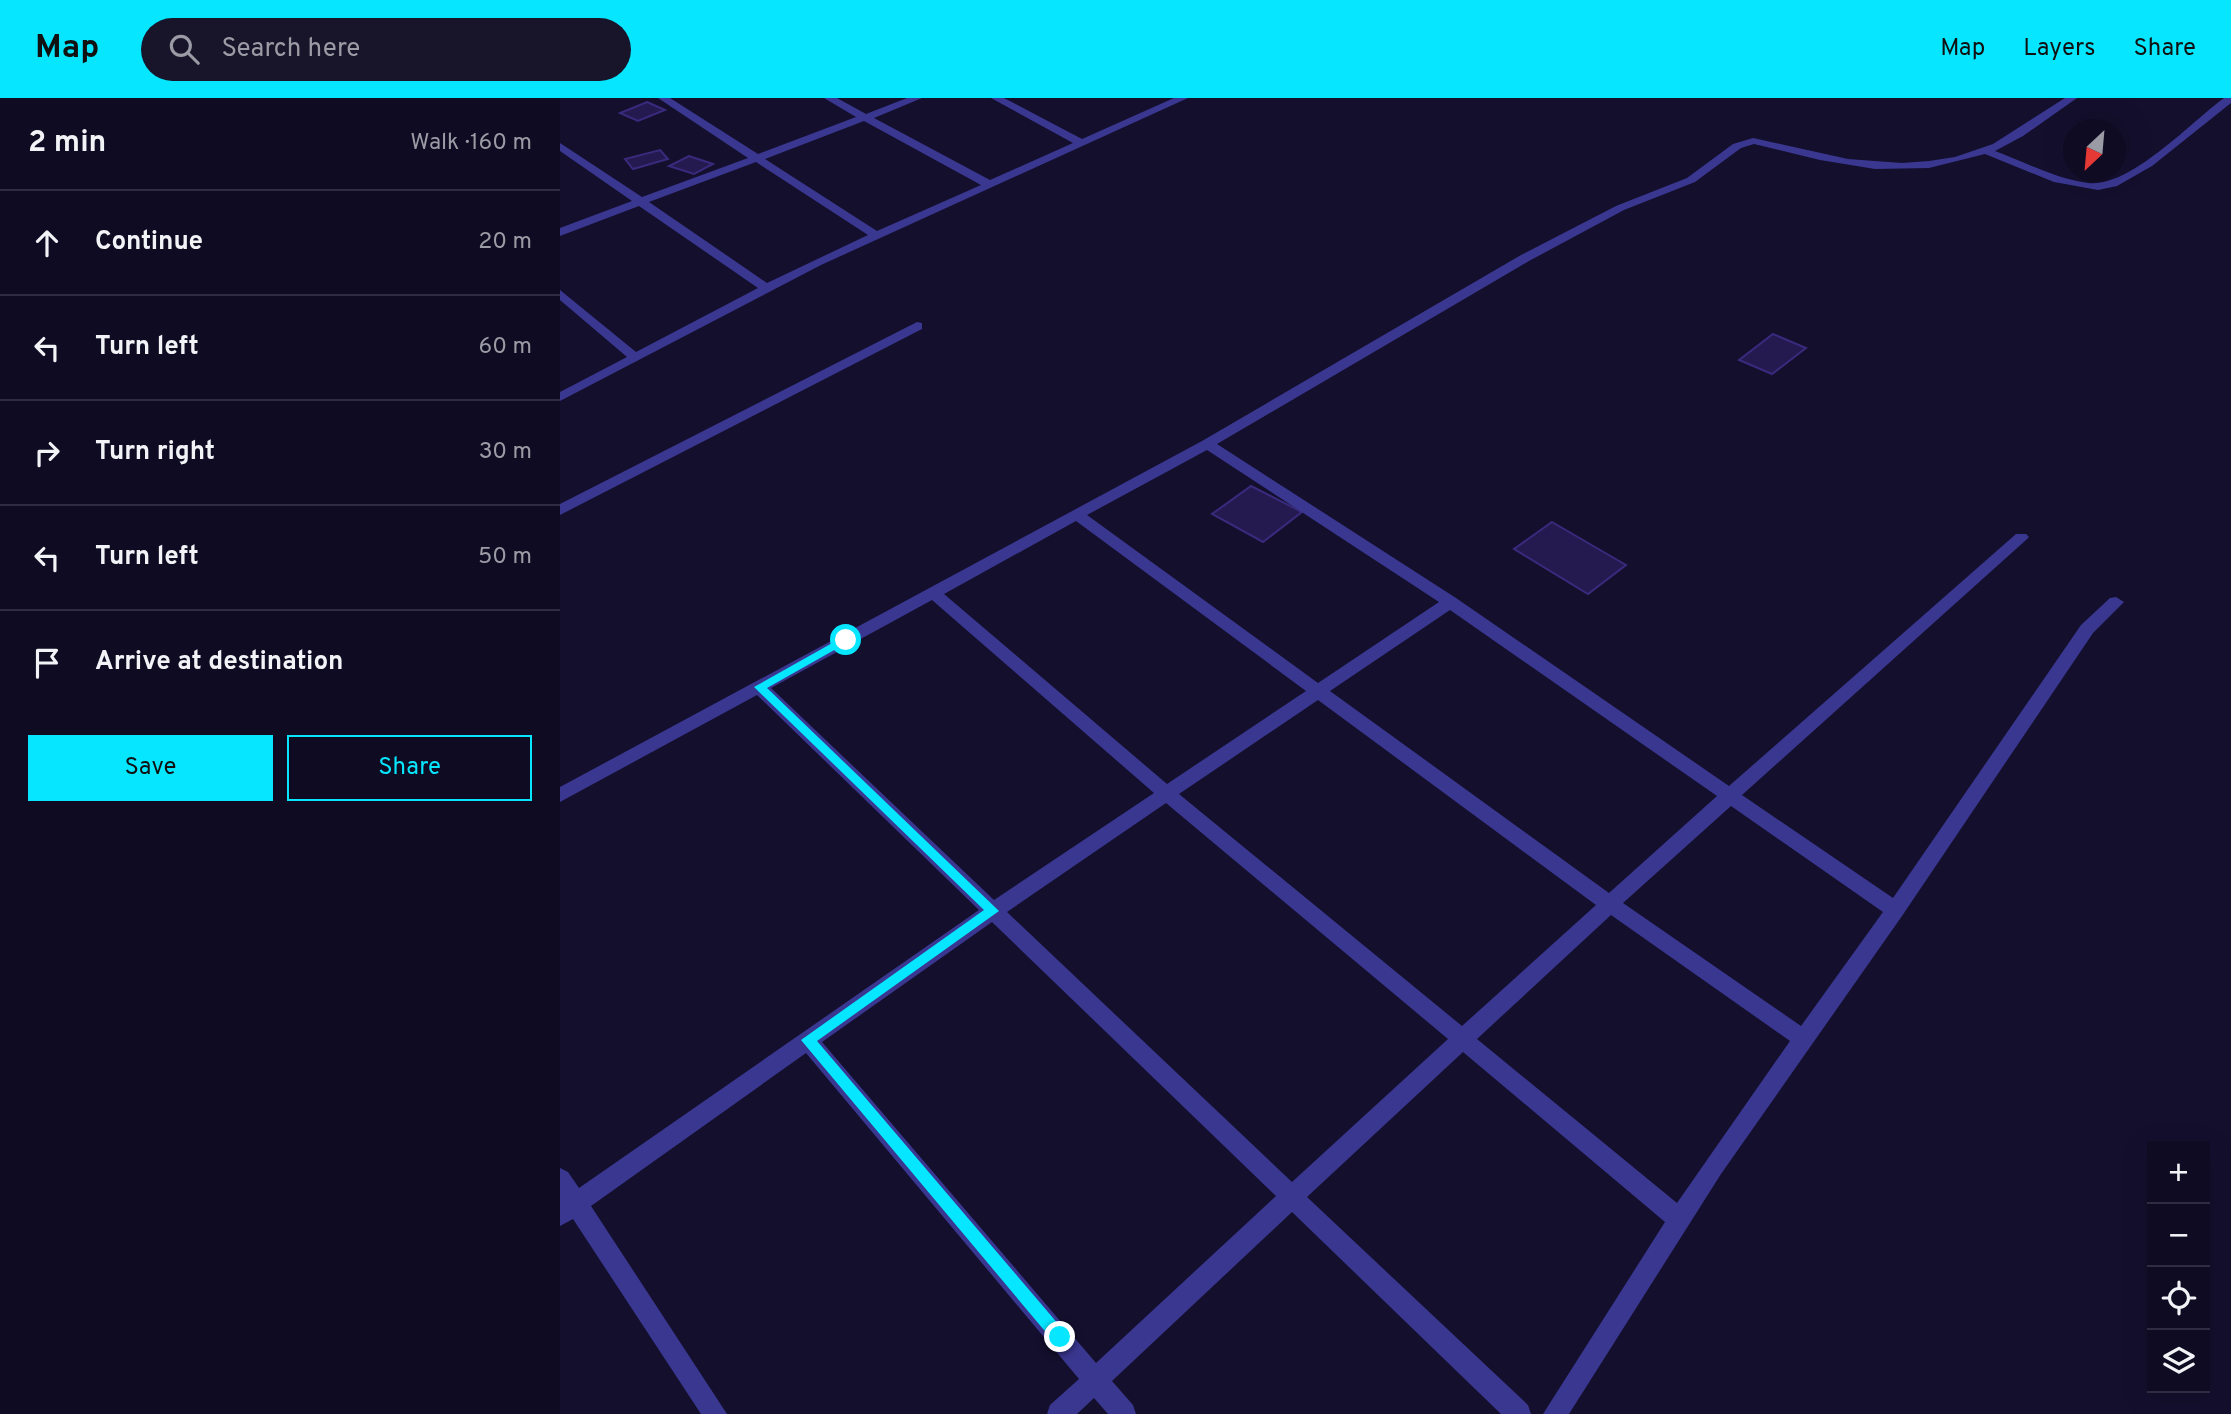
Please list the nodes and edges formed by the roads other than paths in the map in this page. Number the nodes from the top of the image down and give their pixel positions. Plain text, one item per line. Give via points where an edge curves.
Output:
1 (663, 98) edge
2 (829, 98) edge
3 (917, 98) edge
4 (996, 98) edge
5 (2072, 98) edge
6 (2231, 98) edge
7 (1174, 99) edge
8 (863, 118) junction
9 (1081, 143) junction
10 (560, 146) edge
11 (1986, 151) junction
12 (754, 159) junction
13 (988, 184) junction
14 (640, 201) junction
15 (560, 232) edge
16 (876, 235) junction
17 (767, 289) junction
18 (560, 294) edge
19 (917, 326) dead end
20 (636, 358) junction
21 (560, 397) edge
22 (1207, 444) junction
23 (560, 510) edge
24 (1077, 515) junction
25 (2021, 537) dead end
26 (933, 593) junction
27 (1450, 602) junction
28 (2116, 602) dead end
29 (759, 687) junction
30 (1318, 691) junction
31 (1166, 793) junction
32 (560, 795) edge
33 (1732, 795) junction
34 (1611, 905) junction
35 (1895, 910) junction
36 (993, 911) junction
37 (1464, 1039) junction
38 (1804, 1039) junction
39 (808, 1040) junction
40 (560, 1179) edge
41 (1292, 1196) junction
42 (568, 1209) edge
43 (1679, 1219) junction
44 (1096, 1379) junction
45 (715, 1414) edge
46 (1059, 1414) edge
47 (1124, 1414) edge
48 (1518, 1414) edge
49 (1555, 1414) edge

1 - 12 street
2 - 8 street
3 - 8 street
4 - 9 street
5 - 11 street
6 - 11 street via 2133,174 2113,184 2096,187 2062,179
7 - 9 street
8 - 12 street
8 - 13 street
9 - 13 street
10 - 14 street
11 - 22 street via 1894,169 1753,141 1737,146 1691,180 1620,208 1525,258
12 - 14 street
12 - 16 street
13 - 16 street
14 - 15 street
14 - 17 street
16 - 17 street
17 - 20 street
18 - 20 street
19 - 23 street
20 - 21 street
22 - 24 street
22 - 27 street
24 - 26 street
24 - 30 street
25 - 33 street
26 - 29 street
26 - 31 street
27 - 30 street
27 - 33 street
28 - 35 street via 2087,629
29 - 32 street
29 - 36 street
30 - 31 street
30 - 34 street
31 - 36 street
31 - 37 street
33 - 34 street
33 - 35 street
34 - 37 street
34 - 38 street
35 - 38 street
36 - 39 street
36 - 41 street
37 - 41 street
37 - 43 street
38 - 43 street
39 - 42 street
39 - 44 street
40 - 42 street
41 - 44 street
41 - 48 street
42 - 45 street
43 - 49 street
44 - 46 street
44 - 47 street

